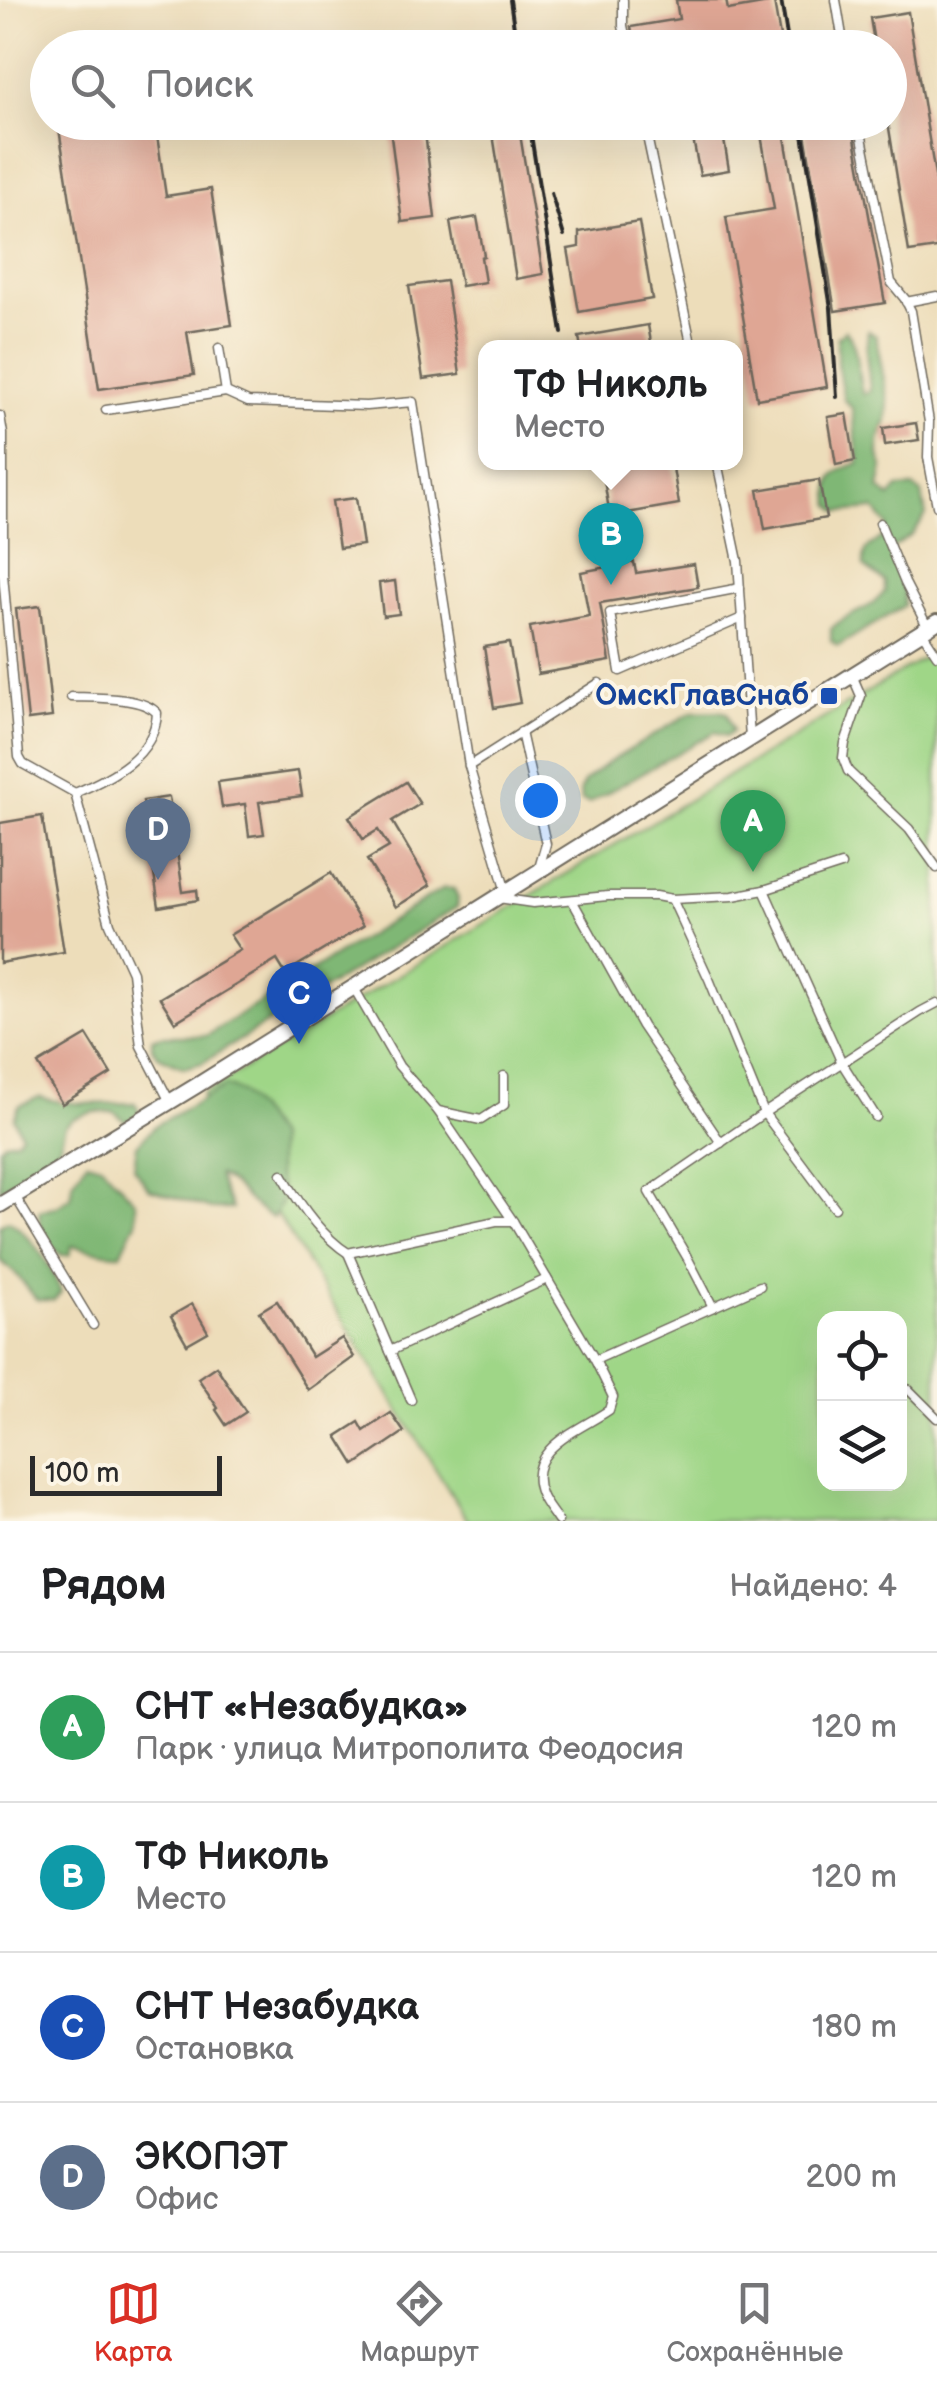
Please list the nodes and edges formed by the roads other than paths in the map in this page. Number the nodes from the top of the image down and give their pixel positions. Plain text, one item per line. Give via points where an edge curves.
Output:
1 (622, 0) edge
2 (836, 0) edge
3 (624, 30) edge
4 (841, 30) edge
5 (648, 140) edge
6 (862, 140) edge
7 (937, 296) edge
8 (906, 302) junction
9 (690, 340) edge
10 (219, 348) dead end
11 (226, 392) junction
12 (106, 410) dead end
13 (0, 416) edge
14 (719, 470) edge
15 (937, 506) edge
16 (880, 523) dead end
17 (740, 588) junction
18 (742, 618) junction
19 (929, 627) edge
20 (937, 655) edge
21 (852, 674) junction
22 (599, 682) dead end
23 (71, 696) dead end
24 (522, 732) junction
25 (750, 738) junction
26 (469, 766) junction
27 (75, 793) junction
28 (841, 865) dead end
29 (937, 868) edge
30 (538, 872) junction
31 (764, 890) junction
32 (502, 895) junction
33 (672, 899) junction
34 (572, 900) junction
35 (354, 988) junction
36 (937, 1003) edge
37 (937, 1013) edge
38 (842, 1063) junction
39 (504, 1076) dead end
40 (170, 1102) junction
41 (438, 1111) junction
42 (764, 1113) junction
43 (876, 1117) dead end
44 (721, 1143) junction
45 (282, 1174) dead end
46 (15, 1196) junction
47 (0, 1205) edge
48 (836, 1208) dead end
49 (513, 1220) junction
50 (348, 1253) junction
51 (547, 1279) junction
52 (760, 1286) dead end
53 (713, 1307) junction
54 (93, 1324) dead end
55 (390, 1350) junction
56 (595, 1360) junction
57 (908, 1389) dead end
58 (412, 1400) dead end
59 (937, 1418) edge
60 (558, 1521) edge

1 - 3 lane
2 - 4 lane
5 - 9 lane
6 - 8 lane via 885,260
7 - 8 lane
8 - 15 lane
10 - 11 lane
11 - 12 lane
11 - 26 lane via 248,402 413,402
13 - 27 lane via 3,574 18,757
14 - 17 lane
16 - 19 lane
17 - 18 lane
17 - 18 lane via 610,614 620,671
18 - 25 lane
19 - 20 lane
19 - 21 street
21 - 25 street
21 - 29 lane via 861,696 845,743 848,772 909,829
22 - 24 lane
23 - 27 lane via 150,705 158,713 147,745 126,766
24 - 26 lane
24 - 30 lane via 546,844
25 - 30 street
26 - 32 lane
27 - 40 lane via 110,924 132,972 141,1046
28 - 31 lane
30 - 32 street
31 - 33 lane
31 - 38 lane
32 - 34 lane via 534,903
32 - 35 street
33 - 34 lane
33 - 42 lane
34 - 44 lane via 642,1026
35 - 40 street
35 - 41 lane via 399,1066
36 - 37 lane
36 - 38 lane
38 - 42 lane
38 - 43 lane
39 - 41 lane via 504,1105 481,1120
40 - 46 street
41 - 49 lane
42 - 44 lane
42 - 48 lane
44 - 53 lane via 649,1192
45 - 50 lane
46 - 47 street
46 - 54 lane
49 - 50 lane
49 - 51 lane
50 - 55 lane
51 - 55 lane
51 - 56 lane
52 - 53 lane
53 - 56 lane
55 - 58 lane
56 - 60 lane via 613,1396 609,1410 555,1444 541,1458 537,1475
57 - 59 lane

